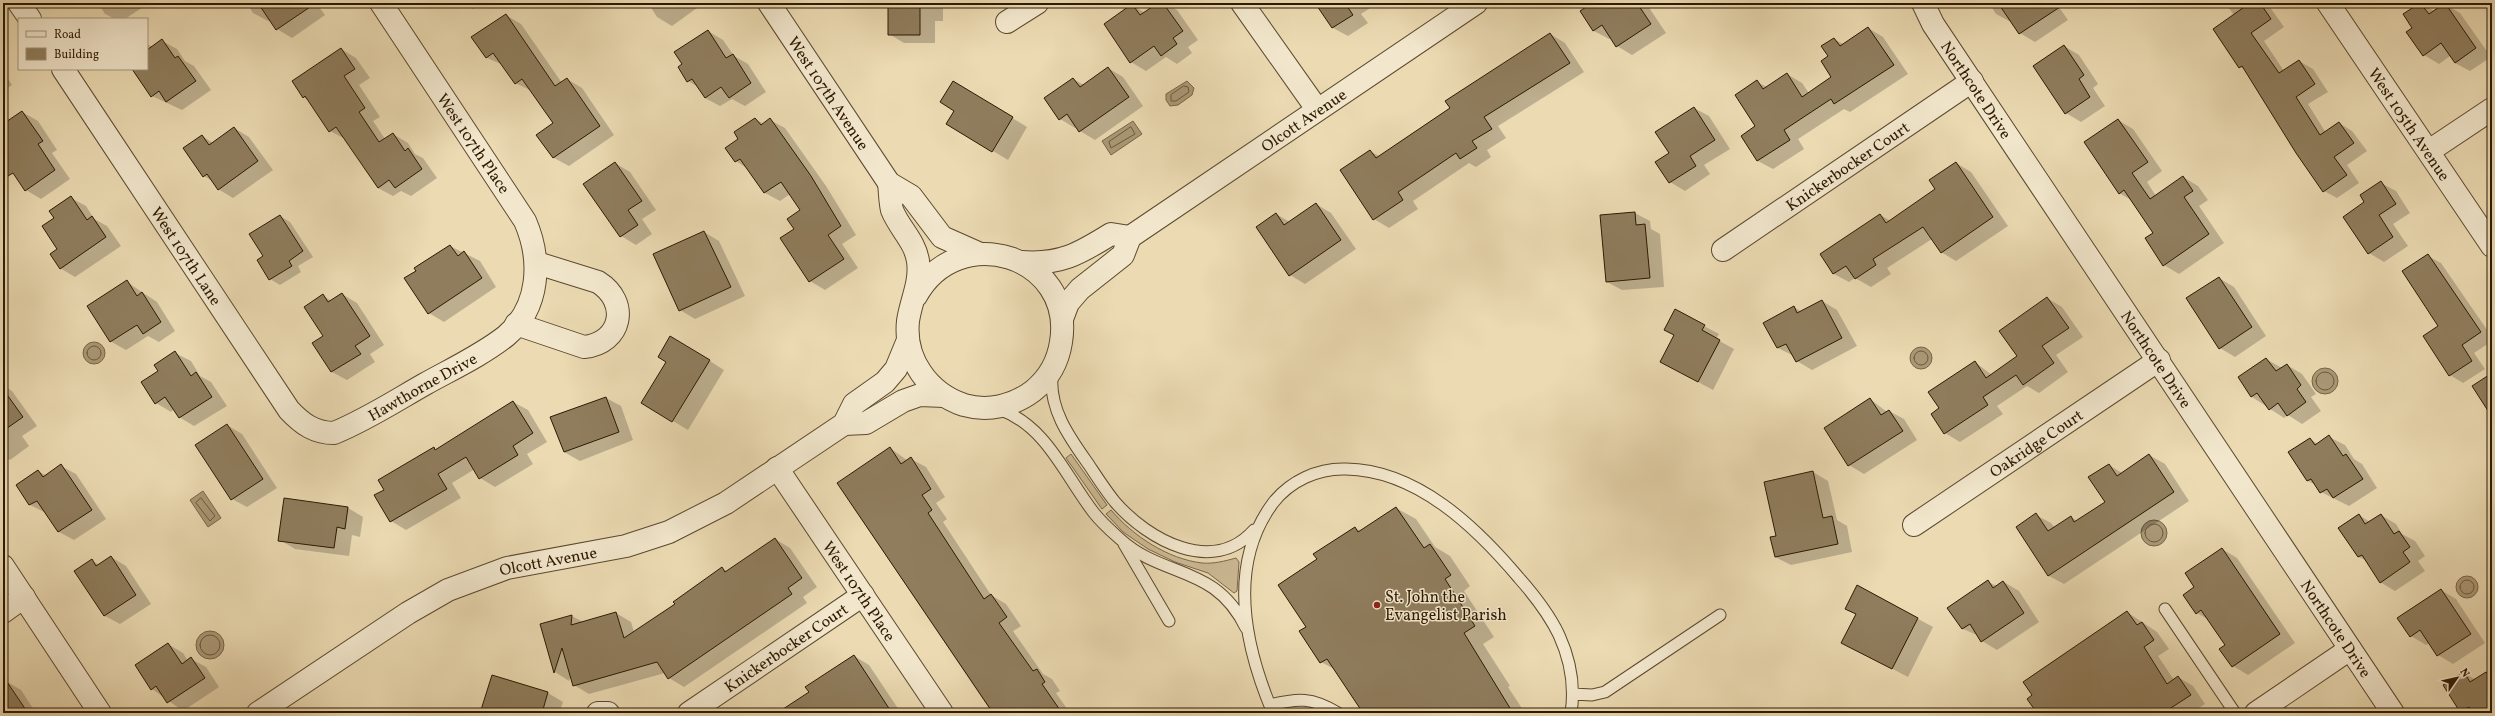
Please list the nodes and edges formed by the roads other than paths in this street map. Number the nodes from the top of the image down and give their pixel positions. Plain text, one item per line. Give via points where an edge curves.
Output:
1 (19, 3) edge
2 (381, 3) edge
3 (769, 3) edge
4 (1037, 3) edge
5 (1242, 3) edge
6 (1476, 3) edge
7 (1923, 3) edge
8 (2328, 3) edge
9 (29, 18) edge
10 (1007, 22) dead end
11 (64, 70) edge
12 (1972, 81) junction
13 (1317, 109) junction
14 (2492, 109) edge
15 (2428, 151) junction
16 (889, 183) junction
17 (1130, 237) junction
18 (2492, 246) edge
19 (1723, 250) dead end
20 (978, 253) junction
21 (537, 262) junction
22 (1021, 262) junction
23 (533, 293) joint
24 (916, 296) junction
25 (1062, 319) junction
26 (516, 324) junction
27 (908, 340) junction
28 (2159, 360) junction
29 (1052, 369) junction
30 (944, 396) junction
31 (993, 408) junction
32 (844, 424) junction
33 (321, 433) joint
34 (777, 468) junction
35 (1264, 517) junction
36 (1914, 525) dead end
37 (1122, 540) junction
38 (3, 566) edge
39 (863, 595) junction
40 (24, 597) junction
41 (2165, 609) dead end
42 (3, 612) edge
43 (1720, 616) dead end
44 (1169, 621) dead end
45 (1249, 635) junction
46 (2350, 649) junction
47 (1573, 694) junction
48 (1272, 709) edge
49 (100, 713) edge
50 (258, 713) edge
51 (598, 713) edge
52 (608, 713) edge
53 (689, 713) edge
54 (942, 713) edge
55 (1338, 713) edge
56 (1571, 713) edge
57 (2236, 713) edge
58 (2256, 713) edge
59 (2393, 713) edge

1 - 9 street
2 - 21 street, West 107th Place via 525,221 531,234
3 - 16 street, West 107th Avenue
4 - 10 street
5 - 13 street
6 - 13 street, Olcott Avenue
7 - 12 street, Northcote Drive via 1933,24
8 - 15 street, West 105th Avenue
11 - 33 street, West 107th Lane via 289,410 299,420
12 - 19 street, Knickerbocker Court
12 - 28 street, Northcote Drive
13 - 17 street, Olcott Avenue
14 - 15 street
15 - 18 street, West 105th Avenue
16 - 20 street, West 107th Avenue via 911,196 942,236
16 - 24 street, West 107th Avenue via 892,210 909,238 918,260
17 - 22 street via 1110,234 1062,260 1043,263
17 - 25 street via 1123,255 1080,289 1068,303
20 - 22 street via 1001,255
20 - 24 street via 966,255 944,265 926,280
21 - 23 street, West 107th Place
21 - 26 street via 606,287 617,302 618,319 612,334 606,339 584,347
22 - 25 street via 1037,273 1051,290
23 - 26 street, Hawthorne Drive
24 - 27 street via 908,320
25 - 29 street via 1060,349
26 - 33 street, Hawthorne Drive via 493,345 349,427 334,433
27 - 30 street via 918,369
27 - 32 street via 896,369 885,382 854,404
28 - 36 street, Oakridge Court
28 - 46 street, Northcote Drive
29 - 31 street via 1037,388 1027,395 1016,402
29 - 35 lane via 1053,398 1068,433 1115,502 1149,532 1193,551 1226,550 1242,542
30 - 31 street via 969,406
30 - 32 street via 920,395 903,401 866,423
31 - 37 lane via 1016,416 1040,436 1094,512
32 - 34 street, Olcott Avenue
34 - 39 street, West 107th Place
34 - 50 street, Olcott Avenue via 708,514 647,540 514,566 448,590 408,613
35 - 45 lane via 1252,541 1246,571
35 - 47 lane via 1278,497 1298,481 1314,474 1339,469 1356,469 1386,477 1426,494 1486,540 1543,609 1555,626 1565,651
37 - 44 lane
37 - 45 lane via 1149,559 1197,577 1213,587 1235,610
38 - 40 street
39 - 53 street, Knickerbocker Court
39 - 54 street, West 107th Place
40 - 42 street
40 - 49 street
41 - 57 lane
43 - 47 lane via 1598,694
45 - 48 lane via 1257,668
46 - 58 street
46 - 59 street, Northcote Drive
47 - 56 lane
48 - 55 lane via 1302,699 1322,704
51 - 52 street

